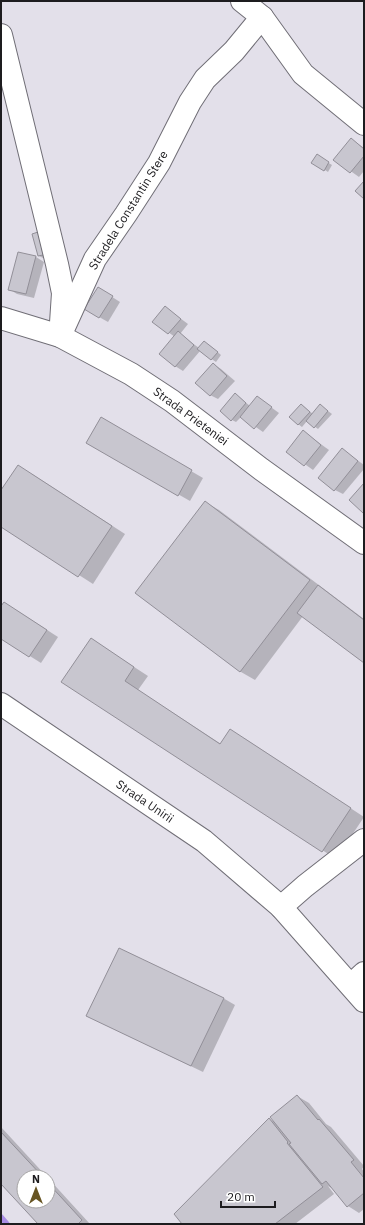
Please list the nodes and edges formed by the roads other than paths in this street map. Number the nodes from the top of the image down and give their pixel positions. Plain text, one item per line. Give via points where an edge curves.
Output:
1 (242, 1) edge
2 (262, 17) junction
3 (1, 35) edge
4 (364, 124) edge
5 (1, 318) edge
6 (60, 336) junction
7 (364, 544) edge
8 (1, 704) edge
9 (364, 840) edge
10 (281, 907) junction
11 (360, 986) edge

1 - 2 street
2 - 4 street via 303,74
2 - 6 street, Stradela Constantin Stere via 234,51 205,79 190,102 159,162 95,259
3 - 6 street via 57,264 62,293
5 - 6 street, Strada Prieteniei
6 - 7 street, Strada Prieteniei via 131,374 172,401
8 - 10 street, Strada Unirii via 204,841
9 - 10 street
10 - 11 street, Strada Unirii

